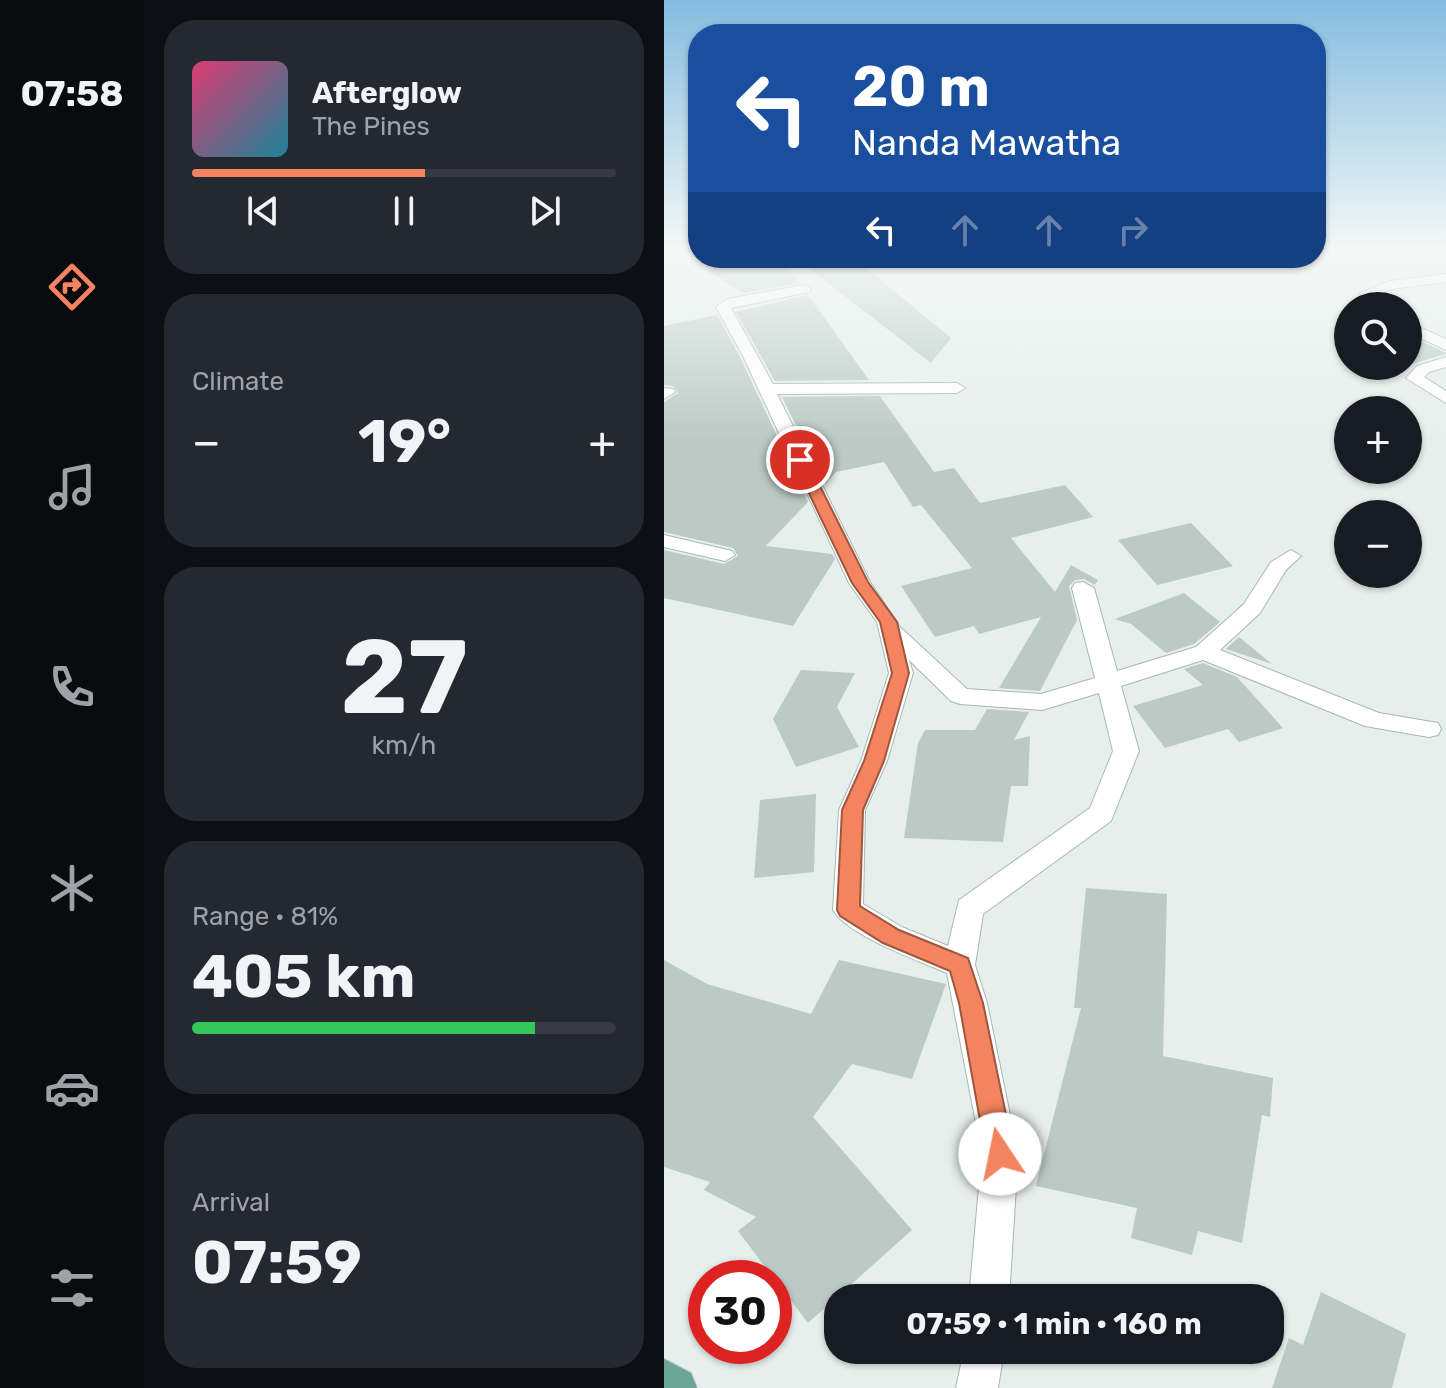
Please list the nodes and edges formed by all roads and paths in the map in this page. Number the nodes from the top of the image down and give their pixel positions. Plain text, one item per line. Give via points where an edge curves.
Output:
1 (727, 315) edge
2 (1422, 333) edge
3 (1446, 345) edge
4 (1446, 362) edge
5 (957, 388) dead end
6 (767, 389) junction
7 (1446, 398) edge
8 (664, 541) edge
9 (725, 555) dead end
10 (1291, 556) dead end
11 (1083, 588) dead end
12 (891, 630) junction
13 (1204, 652) junction
14 (1108, 681) junction
15 (1429, 729) dead end
16 (960, 965) junction
17 (990, 1284) edge
18 (981, 1364) edge
19 (664, 1380) edge
20 (676, 1388) edge
21 (977, 1388) edge

1 - 6 street
2 - 3 street
4 - 7 street via 1423,369 1414,378
5 - 6 street
6 - 12 street via 860,583
8 - 9 street
10 - 13 street via 1278,566 1252,608
11 - 14 street
12 - 14 street via 960,696 1042,702
12 - 16 street via 901,673 874,761 852,810 848,910 891,936
13 - 14 street
13 - 15 street via 1374,720
14 - 16 street via 1126,751 1101,814 969,908
16 - 17 street via 1000,1154
18 - 21 street
19 - 20 main road

